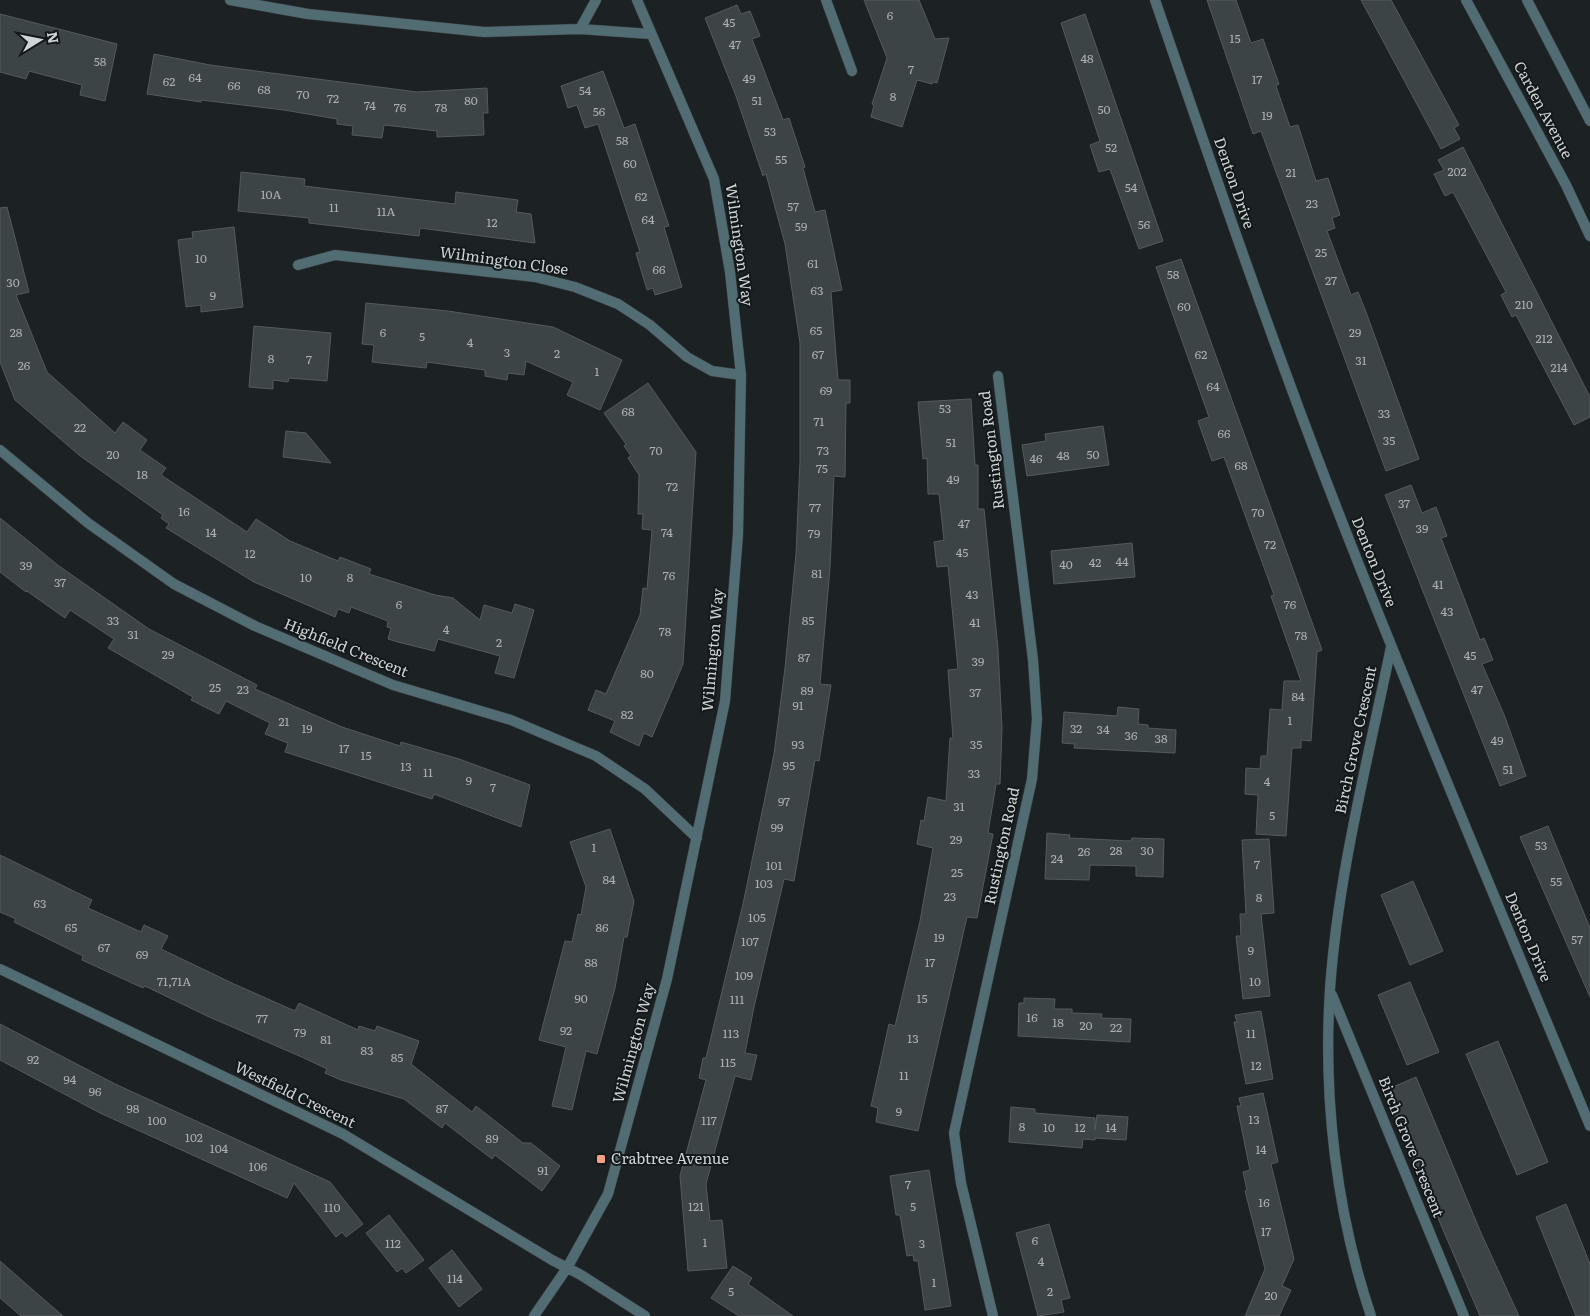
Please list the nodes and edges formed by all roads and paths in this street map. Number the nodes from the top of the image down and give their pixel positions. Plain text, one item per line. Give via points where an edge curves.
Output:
1 (230, 0) edge
2 (596, 0) edge
3 (637, 0) edge
4 (826, 0) edge
5 (1155, 0) edge
6 (1466, 0) edge
7 (1527, 0) edge
8 (580, 29) junction
9 (650, 34) junction
10 (852, 71) dead end
11 (1590, 121) edge
12 (1590, 236) edge
13 (298, 265) dead end
14 (741, 375) junction
15 (998, 376) dead end
16 (0, 450) edge
17 (1391, 646) junction
18 (697, 838) junction
19 (0, 969) edge
20 (1330, 989) junction
21 (1590, 1126) edge
22 (567, 1268) junction
23 (534, 1316) edge
24 (645, 1316) edge
25 (993, 1316) edge
26 (1371, 1316) edge
27 (1464, 1316) edge

1 - 8 street via 308,14 484,32
2 - 8 street
3 - 9 street, Wilmington Way
4 - 10 street
5 - 17 street, Denton Drive via 1232,226
6 - 12 street, Carden Avenue
7 - 11 street
8 - 9 street
9 - 14 street, Wilmington Way via 714,179 730,272
13 - 14 street, Wilmington Close via 335,255 535,277 575,287 618,304 650,325 687,357 712,371
14 - 18 street, Wilmington Way via 738,534 725,701
15 - 25 street, Rustington Road via 1033,660 1037,719 1032,778 954,1133 961,1183
16 - 18 street, Highfield Crescent via 88,523 174,584 255,626 393,685 511,720 596,756 645,789
17 - 20 street, Birch Grove Crescent via 1341,892
17 - 21 street, Denton Drive
18 - 22 street, Wilmington Way via 667,979 608,1194
19 - 22 street, Westfield Crescent via 343,1134
20 - 26 street, Birch Grove Crescent via 1329,1087 1338,1186 1359,1281
20 - 27 street, Birch Grove Crescent
22 - 23 street, Wilmington Way
22 - 24 street

